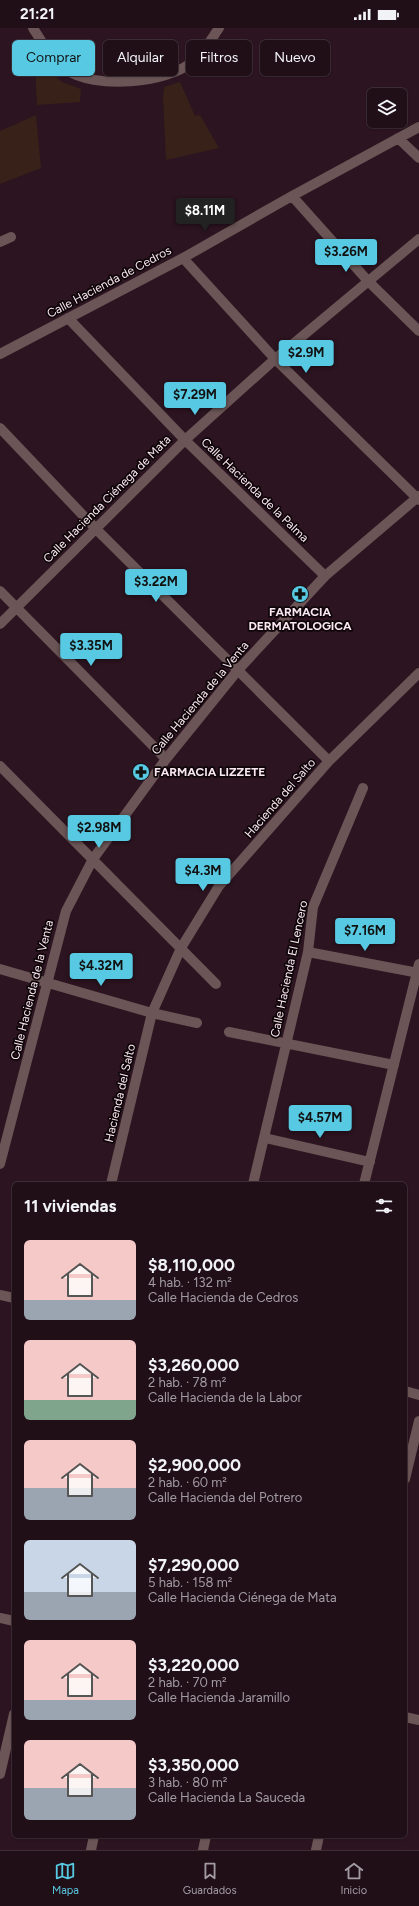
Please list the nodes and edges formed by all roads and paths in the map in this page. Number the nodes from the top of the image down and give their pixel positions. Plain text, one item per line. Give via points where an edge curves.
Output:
1 (33, 28) edge
2 (219, 28) edge
3 (419, 127) edge
4 (398, 138) junction
5 (419, 158) edge
6 (292, 196) junction
7 (11, 237) dead end
8 (419, 239) edge
9 (0, 242) edge
10 (183, 258) junction
11 (368, 281) junction
12 (68, 318) junction
13 (419, 331) edge
14 (0, 354) edge
15 (275, 359) junction
16 (0, 428) edge
17 (185, 440) junction
18 (418, 498) edge
19 (96, 528) junction
20 (325, 576) junction
21 (0, 591) edge
22 (16, 607) junction
23 (0, 624) edge
24 (238, 670) junction
25 (419, 673) edge
26 (166, 759) junction
27 (329, 761) junction
28 (0, 766) edge
29 (362, 788) dead end
30 (93, 859) junction
31 (181, 948) junction
32 (308, 952) junction
33 (0, 970) edge
34 (418, 970) edge
35 (48, 984) junction
36 (216, 984) dead end
37 (152, 1013) junction
38 (197, 1023) dead end
39 (229, 1032) dead end
40 (287, 1043) junction
41 (394, 1065) junction
42 (264, 1138) junction
43 (370, 1162) junction
44 (0, 1164) edge
45 (112, 1182) edge
46 (254, 1182) edge
47 (365, 1182) edge
48 (0, 1295) edge
49 (12, 1298) edge
50 (407, 1392) edge
51 (419, 1395) edge
52 (419, 1421) edge
53 (407, 1471) edge
54 (0, 1618) edge
55 (12, 1621) edge
56 (407, 1717) edge
57 (419, 1720) edge
58 (12, 1723) edge
59 (0, 1774) edge
60 (94, 1838) edge
61 (206, 1838) edge
62 (319, 1838) edge
63 (91, 1850) edge
64 (203, 1850) edge
65 (316, 1850) edge

1 - 2 street via 56,61 71,72 96,81 132,81 167,75 187,66 199,55
3 - 4 street, Calle Hacienda de Cedros
4 - 5 street
4 - 6 street, Calle Hacienda de Cedros
6 - 10 street, Calle Hacienda de Cedros
6 - 11 street
7 - 9 street
8 - 11 street, Calle Hacienda Ciénega de Mata
10 - 12 street, Calle Hacienda de Cedros
10 - 15 street
11 - 13 street
11 - 15 street, Calle Hacienda Ciénega de Mata
12 - 14 street, Calle Hacienda de Cedros
12 - 17 street, Calle Hacienda de la Palma
15 - 17 street, Calle Hacienda Ciénega de Mata
15 - 18 street
16 - 19 street
17 - 19 street, Calle Hacienda Ciénega de Mata
17 - 20 street, Calle Hacienda de la Palma
18 - 20 street, Calle Hacienda de la Venta
19 - 22 street, Calle Hacienda Ciénega de Mata
19 - 24 street
20 - 24 street, Calle Hacienda de la Venta
21 - 22 street
22 - 23 street, Calle Hacienda Ciénega de Mata
22 - 26 street
24 - 26 street, Calle Hacienda de la Venta
24 - 27 street
25 - 27 street, Hacienda del Salto
26 - 30 street, Calle Hacienda de la Venta
27 - 31 street, Hacienda del Salto via 219,886
28 - 30 street
29 - 32 street, Calle Hacienda El Lencero via 313,907
30 - 31 street
30 - 35 street, Calle Hacienda de la Venta via 66,911
31 - 36 street
31 - 37 street, Hacienda del Salto
32 - 34 street
32 - 40 street, Calle Hacienda El Lencero
33 - 35 street
34 - 41 street
35 - 37 street
35 - 44 street, Calle Hacienda de la Venta
37 - 38 street
37 - 45 street, Hacienda del Salto
39 - 40 street
40 - 41 street
40 - 42 street, Calle Hacienda El Lencero
41 - 43 street
42 - 43 street
42 - 46 street, Calle Hacienda El Lencero
43 - 47 street
48 - 49 street
50 - 51 street
52 - 53 street
54 - 55 street
56 - 57 street
58 - 59 street
60 - 63 street
61 - 64 street
62 - 65 street

